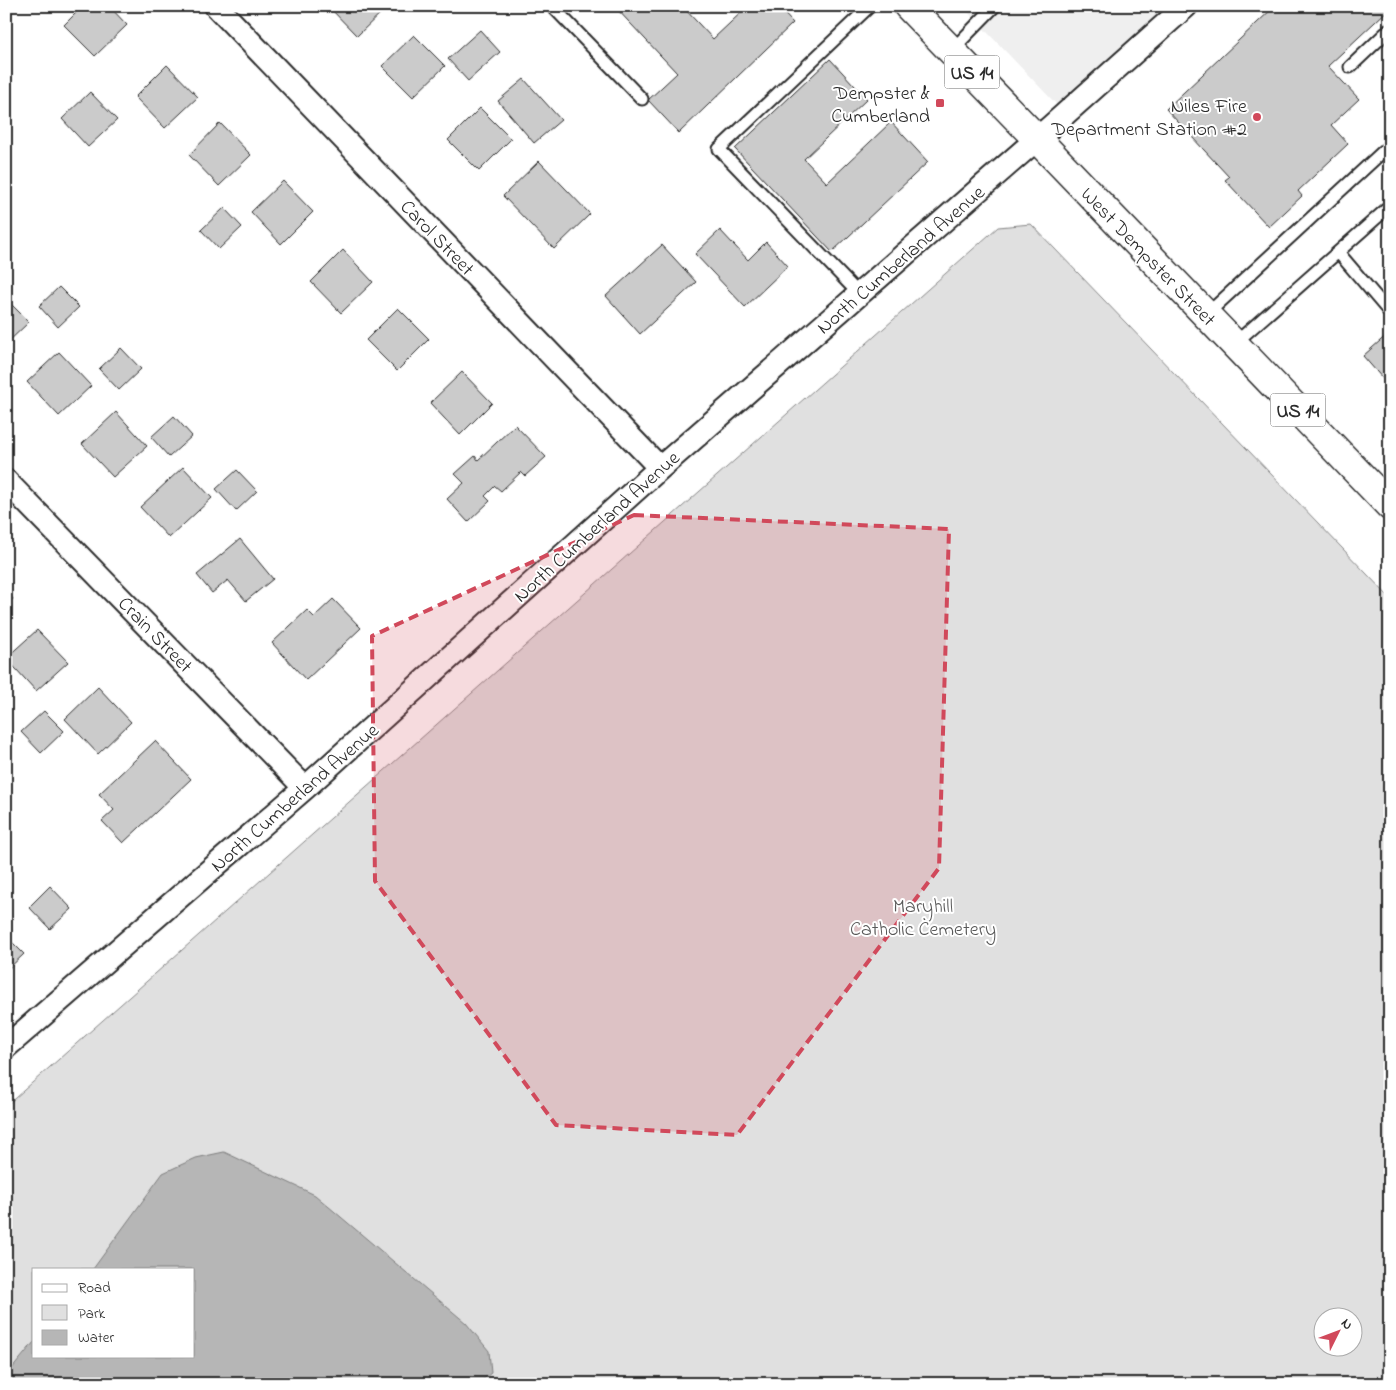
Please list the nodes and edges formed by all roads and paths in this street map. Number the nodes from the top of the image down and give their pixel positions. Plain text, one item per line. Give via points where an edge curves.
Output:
1 (216, 6) edge
2 (552, 6) edge
3 (870, 6) edge
4 (908, 6) edge
5 (995, 6) edge
6 (1186, 6) edge
7 (1390, 29) edge
8 (951, 51) junction
9 (1350, 68) dead end
10 (642, 98) dead end
11 (1037, 139) junction
12 (1390, 146) edge
13 (1390, 206) edge
14 (1338, 252) junction
15 (859, 294) junction
16 (1390, 313) edge
17 (1206, 315) junction
18 (1234, 344) junction
19 (660, 468) junction
20 (6, 481) edge
21 (1390, 506) edge
22 (305, 788) junction
23 (6, 1047) edge

1 - 19 street, Carol Street
2 - 10 lane
3 - 15 lane via 719,149
4 - 8 main road, West Dempster Street / US 14
5 - 8 lane
6 - 11 street, North Cumberland Avenue
7 - 9 lane
8 - 11 main road, West Dempster Street / US 14
11 - 15 street, North Cumberland Avenue
11 - 17 main road, West Dempster Street / US 14
12 - 17 lane
13 - 14 lane
14 - 16 lane
14 - 18 lane
15 - 19 street, North Cumberland Avenue
17 - 18 main road, West Dempster Street / US 14
18 - 21 main road, West Dempster Street / US 14
19 - 22 street, North Cumberland Avenue
20 - 22 street, Crain Street
22 - 23 street, North Cumberland Avenue

